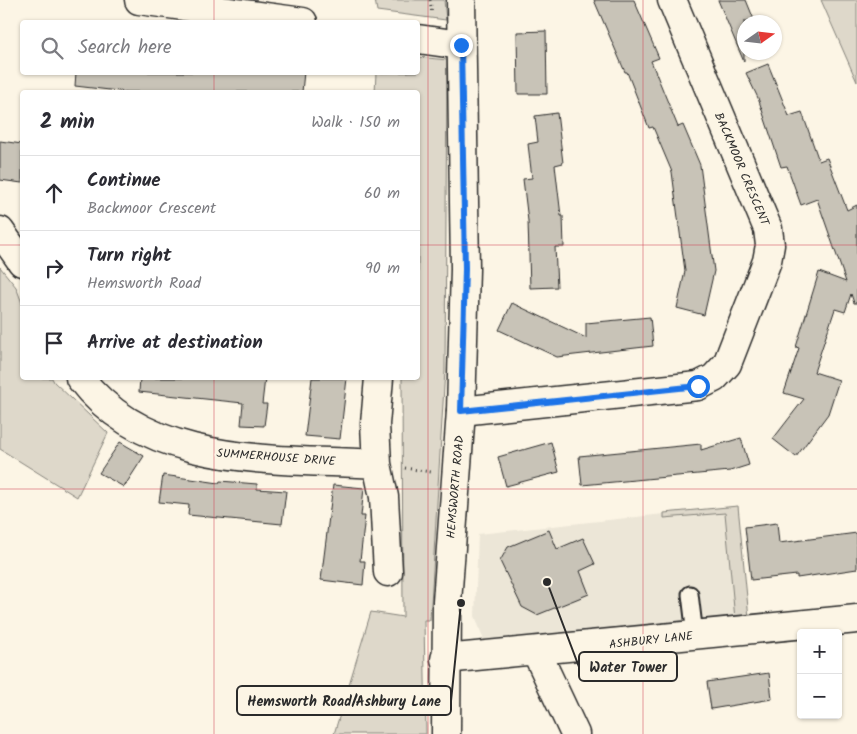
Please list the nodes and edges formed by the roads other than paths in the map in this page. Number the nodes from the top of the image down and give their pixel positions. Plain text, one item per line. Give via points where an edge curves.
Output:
1 (139, 0) edge
2 (461, 0) edge
3 (672, 0) edge
4 (196, 3) edge
5 (292, 20) edge
6 (420, 39) edge
7 (461, 45) junction
8 (0, 231) edge
9 (20, 259) edge
10 (82, 380) edge
11 (378, 380) edge
12 (461, 411) junction
13 (377, 464) junction
14 (388, 572) dead end
15 (690, 594) dead end
16 (857, 619) edge
17 (694, 635) junction
18 (536, 651) junction
19 (446, 659) junction
20 (446, 734) edge
21 (575, 734) edge

1 - 4 street
2 - 7 street, HEMSWORTH ROAD
3 - 12 street, BACKMOOR CRESCENT via 768,229 767,261 728,364 714,378 698,386
4 - 5 street
6 - 7 street
7 - 12 street, HEMSWORTH ROAD via 465,269
8 - 9 street
10 - 13 street, SUMMERHOUSE DRIVE via 126,422 155,437 218,454
11 - 13 street
12 - 19 street, HEMSWORTH ROAD via 446,602
13 - 14 street via 384,497
15 - 17 lane
16 - 17 street, ASHBURY LANE
17 - 18 street, ASHBURY LANE via 595,639
18 - 19 street, ASHBURY LANE
18 - 21 street
19 - 20 street, HEMSWORTH ROAD

